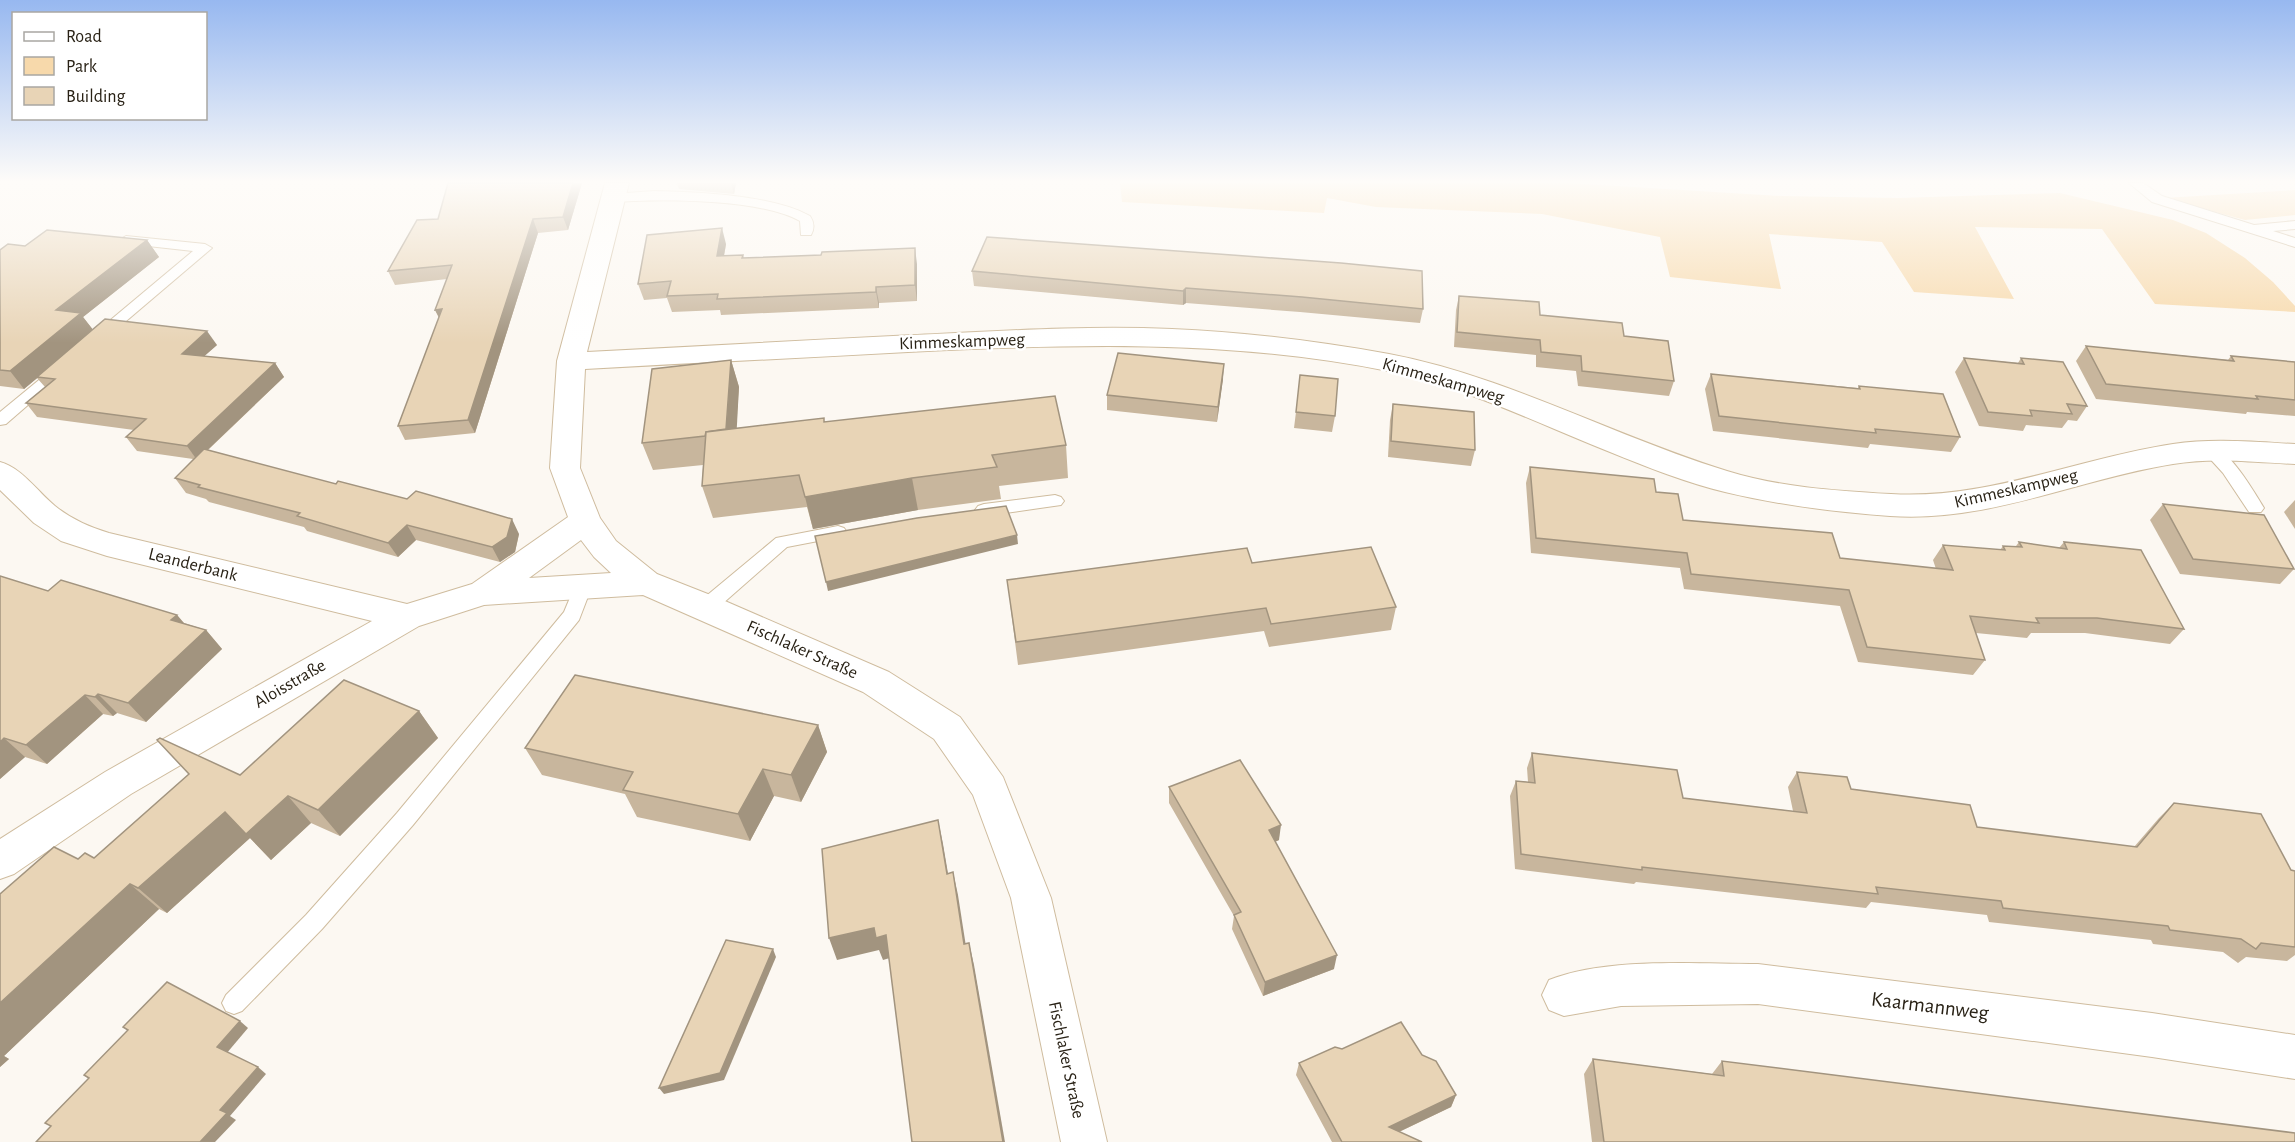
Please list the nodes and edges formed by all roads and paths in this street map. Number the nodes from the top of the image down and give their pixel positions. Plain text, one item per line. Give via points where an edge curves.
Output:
1 (603, 236) edge
2 (2283, 236) edge
3 (2277, 237) joint
4 (114, 238) edge
5 (2295, 243) edge
6 (89, 345) edge
7 (71, 360) edge
8 (571, 361) junction
9 (0, 420) edge
10 (2210, 450) junction
11 (2295, 454) edge
12 (0, 472) edge
13 (1055, 501) dead end
14 (2255, 508) dead end
15 (964, 512) edge
16 (585, 521) junction
17 (850, 530) edge
18 (645, 582) junction
19 (583, 586) junction
20 (484, 593) junction
21 (706, 607) junction
22 (407, 617) junction
23 (0, 861) edge
24 (1564, 995) dead end
25 (234, 1002) dead end
26 (2295, 1057) edge
27 (1084, 1142) edge

1 - 8 street, Fischlaker Straße
2 - 3 lane
3 - 5 lane
4 - 6 lane via 205,248
7 - 9 lane
8 - 10 street, Kimmeskampweg via 1029,338 1169,337 1262,344 1391,363 1463,383 1725,482 1787,494 1891,505 1941,506 1984,500 2127,463
8 - 16 street, Fischlaker Straße via 565,468
10 - 11 street, Kimmeskampweg
10 - 14 lane via 2229,469
12 - 22 street, Leanderbank via 45,516 72,534
13 - 15 lane
16 - 18 street, Fischlaker Straße via 605,549
16 - 20 street, Aloisstraße
17 - 21 lane via 782,542
18 - 19 street
18 - 21 street, Fischlaker Straße
19 - 20 street
19 - 25 lane via 572,615 405,819 314,922
20 - 22 street, Aloisstraße
21 - 27 street, Fischlaker Straße via 876,682 947,728 989,788 1031,898
22 - 23 street, Aloisstraße via 118,783
24 - 26 street, Kaarmannweg via 1621,986 1758,984

